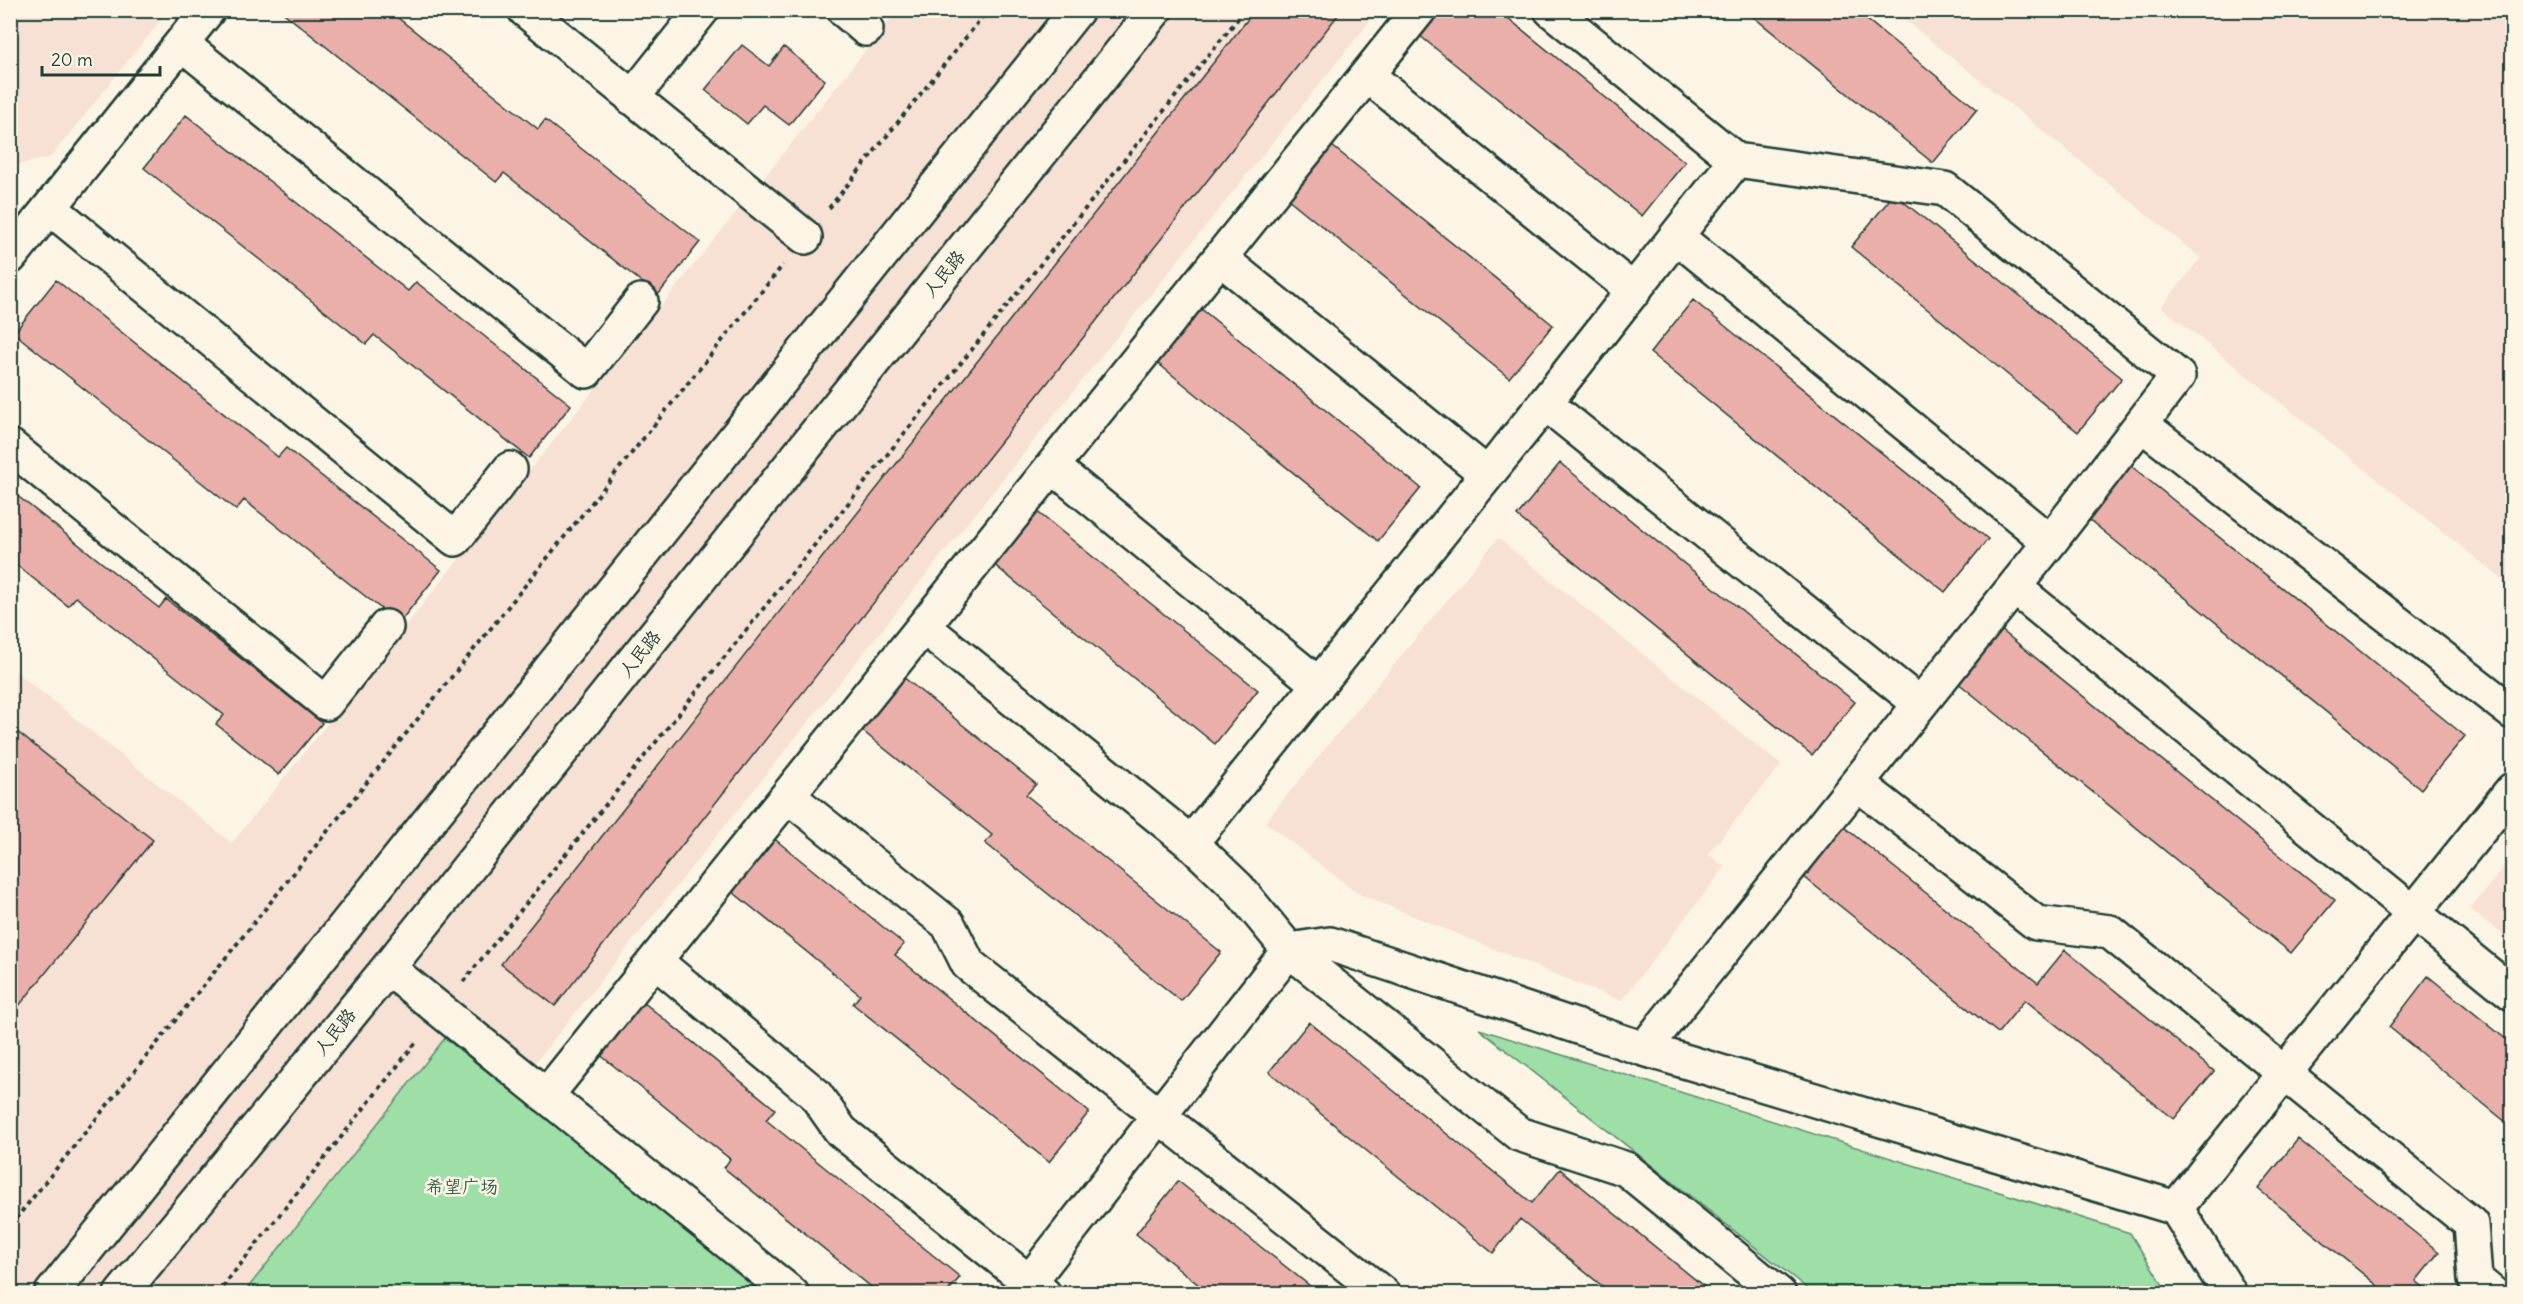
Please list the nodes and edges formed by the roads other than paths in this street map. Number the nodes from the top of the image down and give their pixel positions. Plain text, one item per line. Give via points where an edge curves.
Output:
1 (208, 10) edge
2 (525, 10) edge
3 (702, 10) edge
4 (1077, 10) edge
5 (1155, 10) edge
6 (1419, 10) edge
7 (1551, 10) edge
8 (182, 44) junction
9 (1367, 75) junction
10 (633, 98) junction
11 (1736, 160) junction
12 (50, 207) junction
13 (805, 237) road end
14 (1677, 237) junction
15 (10, 257) edge
16 (1220, 258) junction
17 (1634, 291) junction
18 (641, 301) dead end
19 (1545, 403) junction
20 (2142, 424) junction
21 (10, 446) edge
22 (1053, 467) junction
23 (510, 469) dead end
24 (1487, 474) junction
25 (2050, 542) junction
26 (2014, 587) junction
27 (386, 627) dead end
28 (924, 627) junction
29 (1318, 684) junction
30 (1920, 704) junction
31 (2512, 712) edge
32 (1857, 783) junction
33 (2512, 790) edge
34 (788, 796) junction
35 (1191, 843) junction
36 (2414, 912) junction
37 (1289, 950) junction
38 (655, 961) junction
39 (388, 968) junction
40 (2512, 993) edge
41 (1644, 1049) junction
42 (2284, 1074) junction
43 (546, 1096) junction
44 (1161, 1114) junction
45 (2176, 1208) junction
46 (1031, 1290) edge
47 (1773, 1292) edge
48 (51, 1293) edge
49 (121, 1293) edge
50 (792, 1293) edge
51 (1383, 1293) edge
52 (2230, 1293) edge
53 (2493, 1293) edge

1 - 8 street
2 - 10 street
3 - 10 street
4 - 48 street
5 - 39 street, 人民路
6 - 9 street
7 - 11 street
8 - 12 street
8 - 18 street via 586,371
9 - 16 street
9 - 17 street
10 - 13 street
11 - 14 street
11 - 20 street via 1945,189 2178,376
12 - 15 street
12 - 23 street via 455,539
14 - 17 street
14 - 25 street
16 - 22 street
16 - 24 street
17 - 19 street
19 - 24 street
19 - 30 street
20 - 25 street
20 - 31 street
21 - 27 street via 326,703
22 - 28 street
22 - 29 street
24 - 29 street
25 - 26 street
26 - 30 street
26 - 36 street
28 - 34 street
28 - 35 street
29 - 35 street
30 - 32 street
32 - 41 street
32 - 42 street via 2036,922 2110,932
33 - 36 street
34 - 38 street
34 - 44 street via 948,924 968,964
35 - 37 street via 1238,888
36 - 40 street
36 - 42 street
37 - 41 street via 1330,944
37 - 44 street
37 - 47 street via 1519,1134 1626,1169
38 - 43 street
38 - 46 street via 815,1094 841,1131
39 - 43 street
39 - 49 street, 人民路
41 - 45 street
42 - 45 street
42 - 53 street via 2471,1224 2475,1279
43 - 50 street
44 - 46 street
44 - 51 street
45 - 52 street

